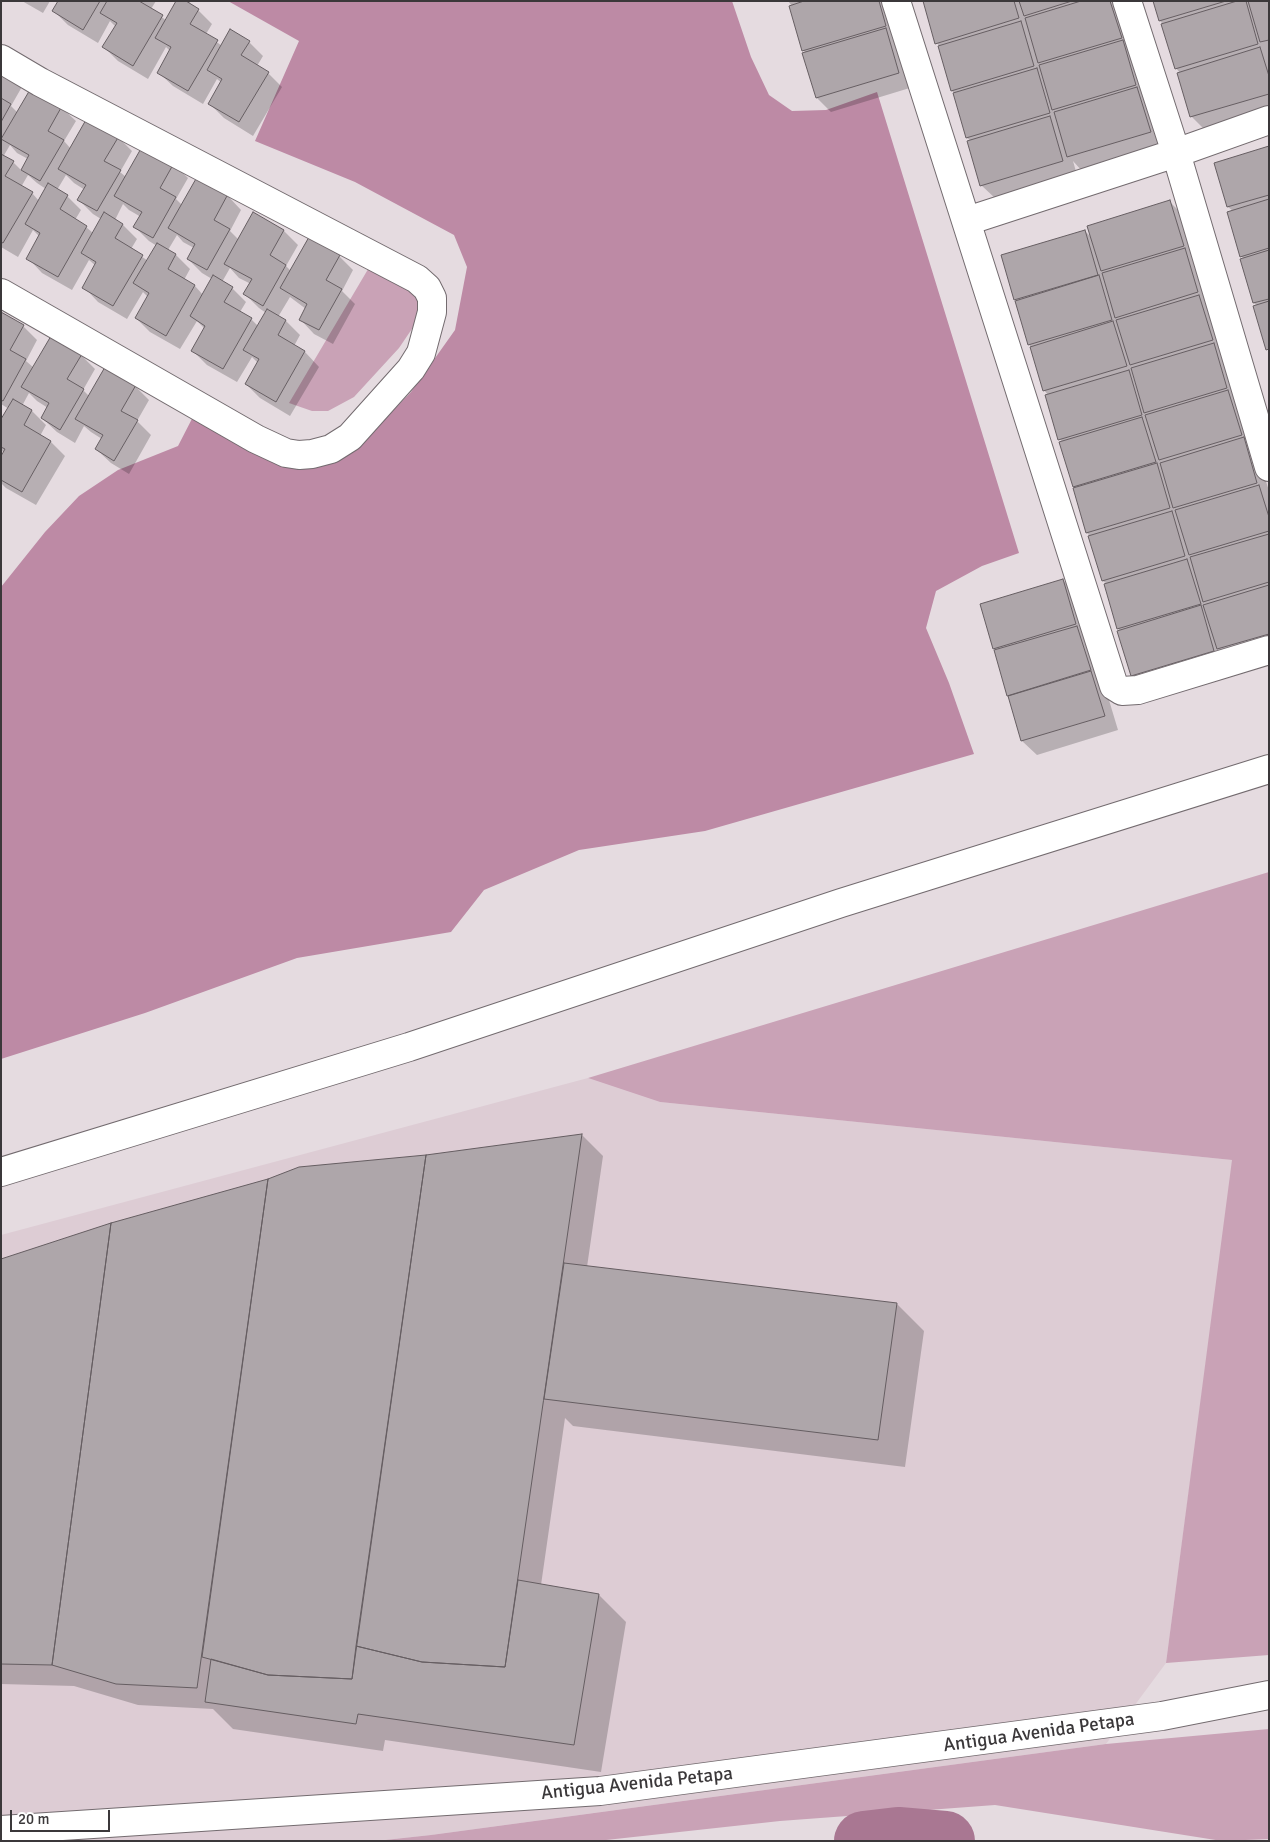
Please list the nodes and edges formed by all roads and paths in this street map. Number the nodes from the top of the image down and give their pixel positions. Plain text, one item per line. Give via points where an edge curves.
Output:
1 (896, 1) edge
2 (1127, 1) edge
3 (1, 60) edge
4 (1269, 120) edge
5 (1176, 153) junction
6 (967, 221) junction
7 (1, 293) edge
8 (1269, 467) edge
9 (1269, 650) edge
10 (1269, 769) edge
11 (1, 1172) edge
12 (1269, 1695) edge
13 (1, 1830) edge

1 - 6 street
2 - 5 street
3 - 7 street via 417,279 432,298 432,312 420,353 411,369 350,437 331,449 299,455 286,453 256,439
4 - 5 street
5 - 6 street
5 - 8 street
6 - 9 street via 1114,686 1122,691 1138,690
10 - 11 street via 841,903 409,1047
12 - 13 street, Antigua Avenida Petapa via 1162,1716 600,1791

